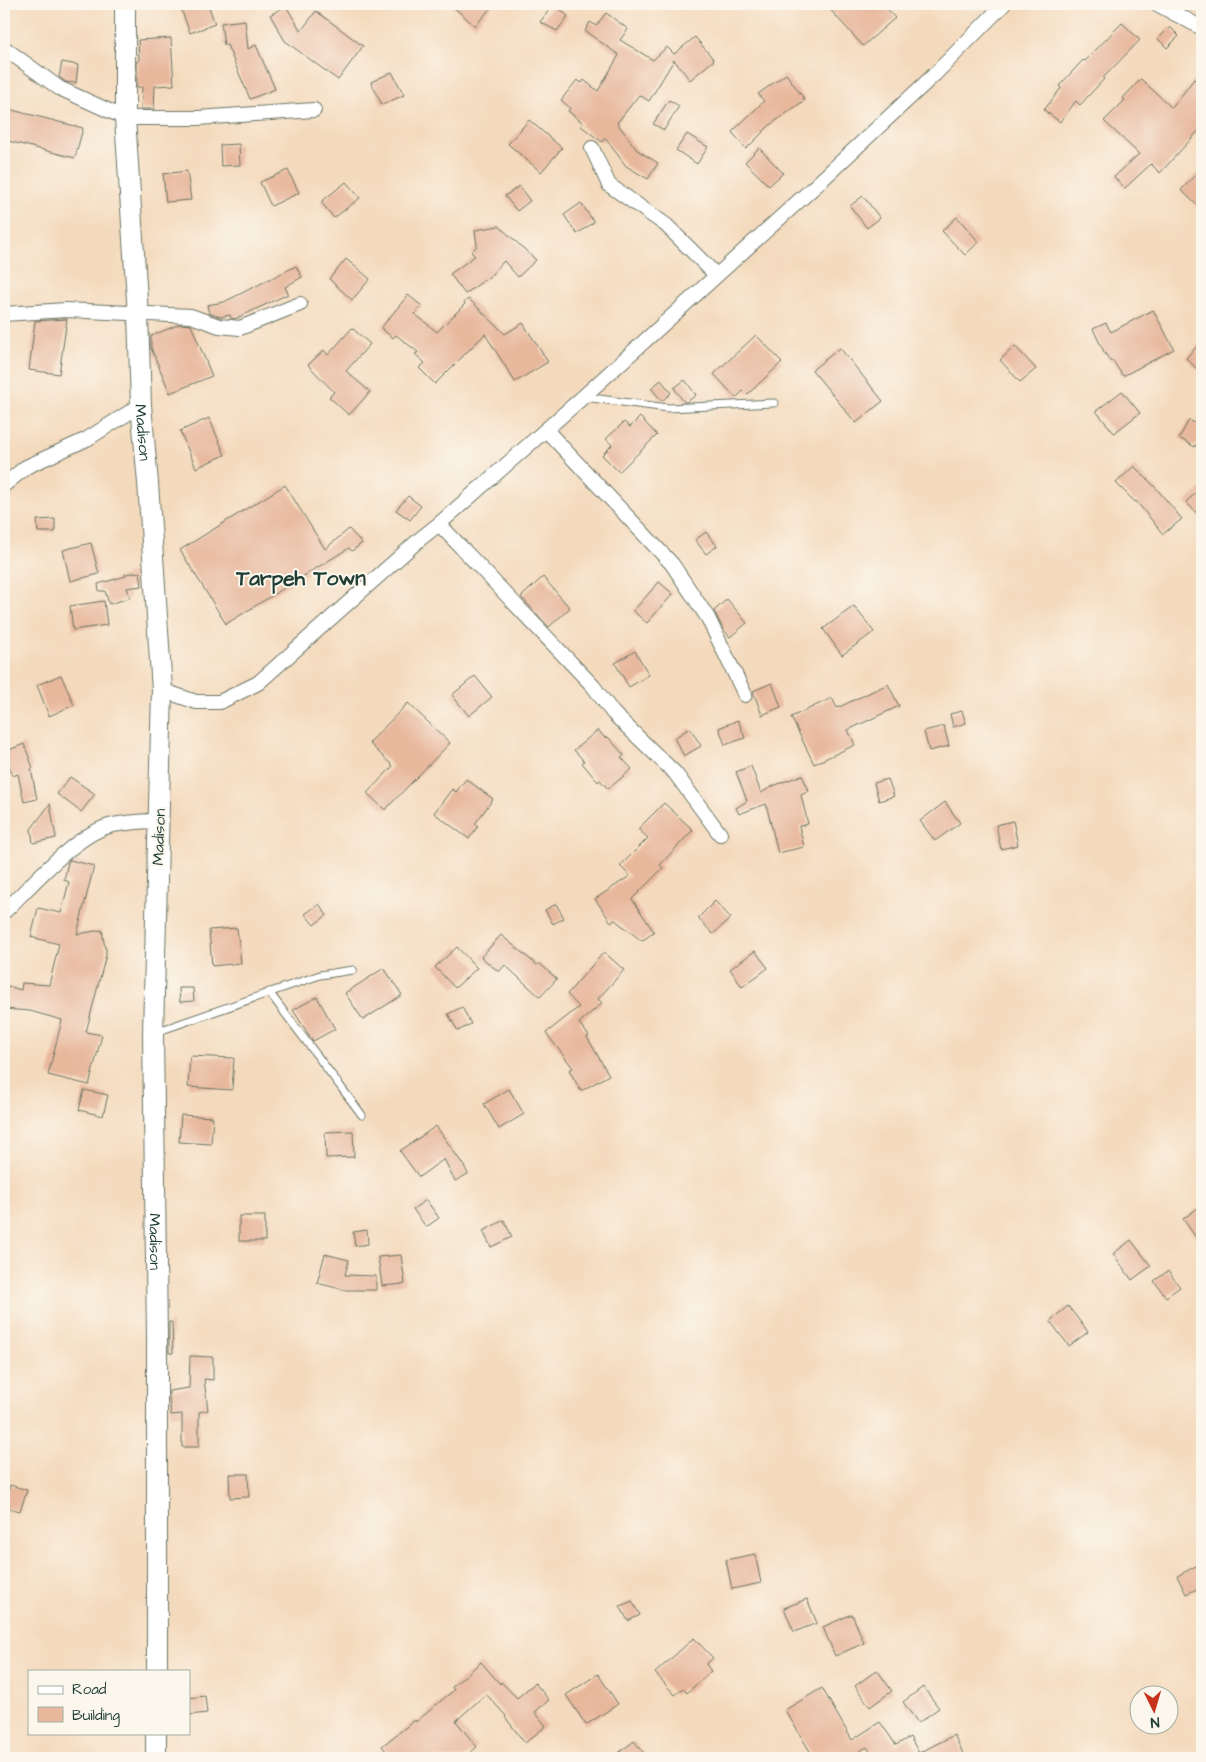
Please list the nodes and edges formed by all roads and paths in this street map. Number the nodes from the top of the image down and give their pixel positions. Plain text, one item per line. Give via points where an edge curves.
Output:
1 (125, 4) edge
2 (1004, 4) edge
3 (1157, 4) edge
4 (1202, 28) edge
5 (4, 48) edge
6 (314, 110) dead end
7 (125, 118) junction
8 (592, 148) dead end
9 (716, 275) junction
10 (300, 304) dead end
11 (4, 314) edge
12 (138, 315) junction
13 (583, 397) junction
14 (774, 403) dead end
15 (141, 405) junction
16 (546, 430) junction
17 (4, 485) edge
18 (439, 524) junction
19 (162, 690) junction
20 (746, 694) dead end
21 (159, 820) junction
22 (720, 834) dead end
23 (4, 912) edge
24 (353, 970) dead end
25 (269, 992) junction
26 (153, 1033) junction
27 (362, 1115) dead end
28 (157, 1670) edge
29 (156, 1734) edge
30 (156, 1758) edge

1 - 7 street, Madison
2 - 9 street via 934,75
3 - 4 street
5 - 7 street via 59,88
6 - 7 street via 198,118
7 - 12 street, Madison
8 - 9 street via 609,185 666,225
9 - 13 street
10 - 12 street via 240,328 219,326 191,316
11 - 12 street via 66,310
12 - 15 street, Madison
13 - 14 lane via 668,408
13 - 16 street
15 - 17 street via 87,439 26,467
15 - 19 street, Madison
16 - 18 street
16 - 20 street via 672,564 708,618
18 - 19 street via 258,683 220,702 196,702
18 - 22 street via 593,686 613,713 675,773
19 - 21 street, Madison
21 - 23 street via 110,826 84,838
21 - 26 street, Madison
24 - 25 lane via 320,975
25 - 26 lane
25 - 27 lane
26 - 28 street, Madison
29 - 30 street

